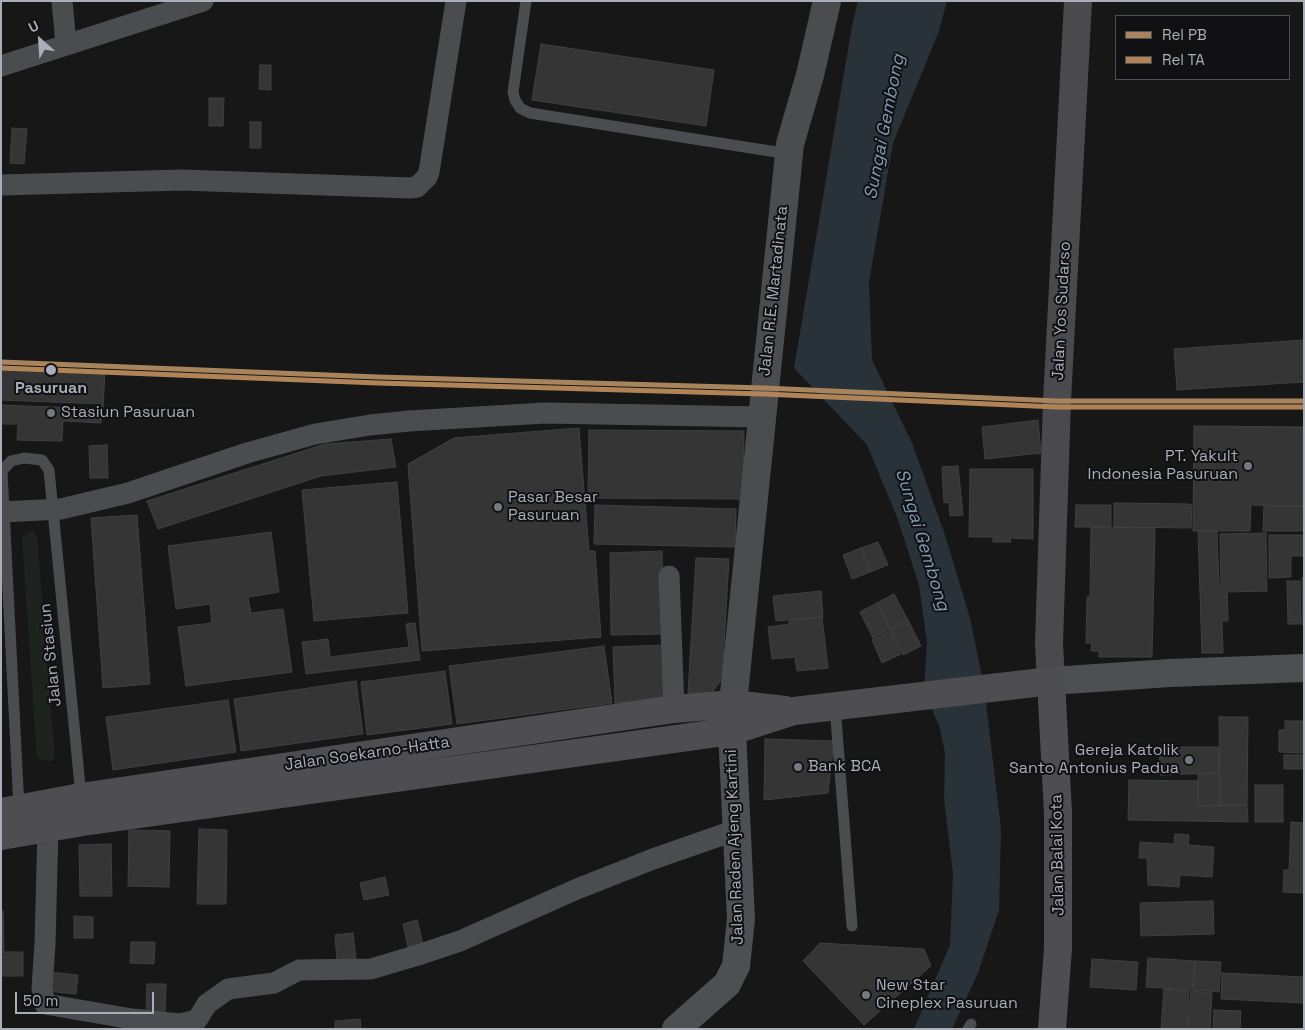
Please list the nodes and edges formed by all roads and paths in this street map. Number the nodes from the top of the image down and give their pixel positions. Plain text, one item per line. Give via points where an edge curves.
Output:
1 (62, 1) edge
2 (203, 1) edge
3 (456, 1) edge
4 (526, 1) edge
5 (827, 1) edge
6 (1078, 1) edge
7 (66, 44) junction
8 (1, 66) edge
9 (789, 154) junction
10 (1, 185) edge
11 (761, 416) junction
12 (52, 510) junction
13 (3, 512) edge
14 (670, 576) dead end
15 (1304, 668) edge
16 (1051, 681) junction
17 (835, 706) junction
18 (674, 709) junction
19 (732, 717) junction
20 (82, 809) junction
21 (18, 823) edge
22 (736, 830) junction
23 (852, 926) dead end
24 (676, 1029) edge
25 (1052, 1029) edge

1 - 7 street
2 - 7 street
3 - 10 street via 429,172 417,186 182,180
4 - 9 lane via 513,92 520,108
5 - 9 street, Jalan R.E. Martadinata
6 - 16 main road, Jalan Yos Sudarso via 1057,401 1049,643
7 - 8 street
9 - 11 street, Jalan R.E. Martadinata
11 - 12 street via 544,413 370,426 315,434 128,493
11 - 19 street, Jalan R.E. Martadinata
12 - 13 street
12 - 13 lane, Jalan Stasiun via 47,464 42,460 24,458 11,461 2,471
12 - 20 lane, Jalan Stasiun
13 - 21 lane
14 - 18 street
15 - 16 main road
16 - 17 highway
16 - 25 highway, Jalan Balai Kota via 1058,813 1058,948
17 - 19 highway
17 - 23 lane
18 - 19 highway, Jalan Soekarno-Hatta
18 - 20 highway, Jalan Soekarno-Hatta
19 - 20 highway, Jalan Soekarno-Hatta
19 - 22 main road, Jalan Raden Ajeng Kartini
20 - 21 highway, Jalan Soekarno-Hatta
21 - 22 street via 46,944 42,988 45,1004 180,1024 197,1020 207,1004 228,989 274,983 299,970 371,968 418,955 460,941 653,859
22 - 24 main road, Jalan Raden Ajeng Kartini via 741,919 736,966 727,984

